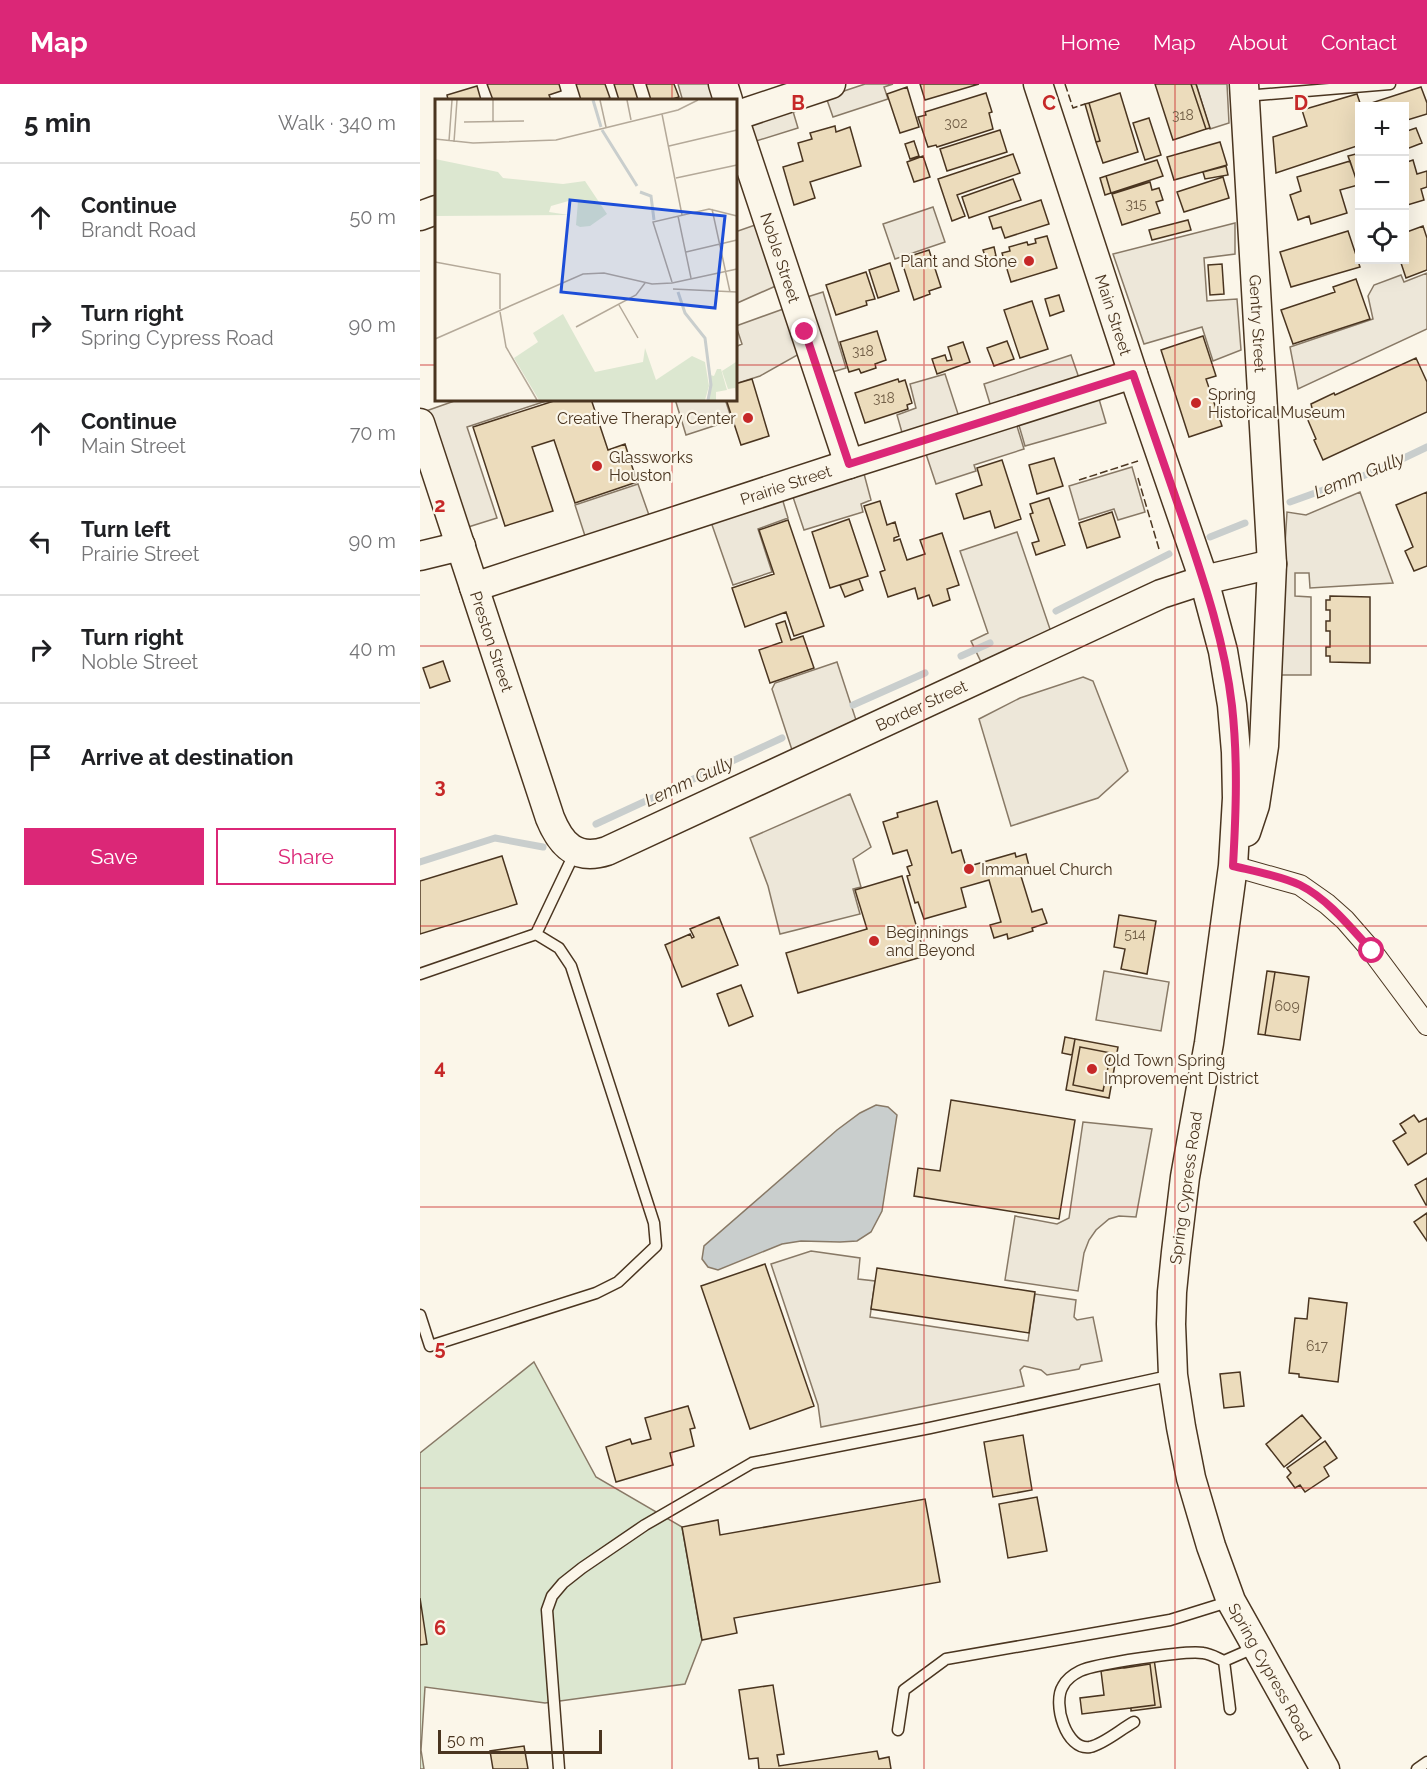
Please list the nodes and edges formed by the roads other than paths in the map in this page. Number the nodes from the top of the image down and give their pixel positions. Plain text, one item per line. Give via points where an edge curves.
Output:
1 (723, 84) edge
2 (831, 84) edge
3 (1038, 84) edge
4 (1390, 84) edge
5 (1245, 90) edge
6 (728, 99) edge
7 (736, 116) edge
8 (736, 124) edge
9 (435, 210) edge
10 (420, 216) edge
11 (1133, 374) junction
12 (420, 423) edge
13 (849, 464) junction
14 (461, 546) junction
15 (420, 556) edge
16 (1272, 564) junction
17 (1204, 580) junction
18 (474, 587) junction
19 (575, 852) junction
20 (1233, 866) junction
21 (536, 934) junction
22 (420, 974) edge
23 (1427, 1025) edge
24 (420, 1315) edge
25 (1173, 1375) junction
26 (1231, 1601) junction
27 (1256, 1647) junction
28 (1224, 1661) junction
29 (1230, 1709) dead end
30 (1134, 1722) dead end
31 (898, 1730) dead end
32 (1427, 1762) edge
33 (559, 1769) edge
34 (1325, 1769) edge
35 (1418, 1769) edge

1 - 6 street
2 - 7 street
3 - 11 street, Main Street
4 - 5 lane
5 - 16 street, Gentry Street
8 - 13 street, Noble Street
9 - 10 street
11 - 13 street, Prairie Street
11 - 17 street, Main Street
12 - 14 street, Preston Street
13 - 18 street, Prairie Street
14 - 15 street
14 - 18 street, Preston Street
16 - 17 street, Border Street
16 - 20 street, Gentry Street via 1264,746 1256,805
17 - 19 street, Border Street via 1161,594 607,851 586,855
17 - 20 street, Spring Cypress Road via 1223,651 1232,705 1237,798
18 - 19 street, Preston Street via 550,818 555,831
19 - 21 lane
20 - 23 street via 1300,885 1327,904 1372,951
20 - 25 street, Spring Cypress Road via 1176,1252 1171,1314
21 - 22 lane
21 - 24 lane via 559,948 571,966 654,1223 656,1246 618,1281 596,1293 430,1346
25 - 26 street, Spring Cypress Road via 1191,1478
25 - 33 lane via 752,1463 645,1525 563,1583 547,1610
26 - 27 street, Spring Cypress Road
26 - 31 lane via 1170,1620 946,1659 904,1690
27 - 28 lane
27 - 34 street, Spring Cypress Road
28 - 29 lane
28 - 30 lane via 1202,1652 1112,1664 1082,1670 1062,1686 1060,1716 1071,1740 1079,1746 1097,1744
32 - 35 lane

